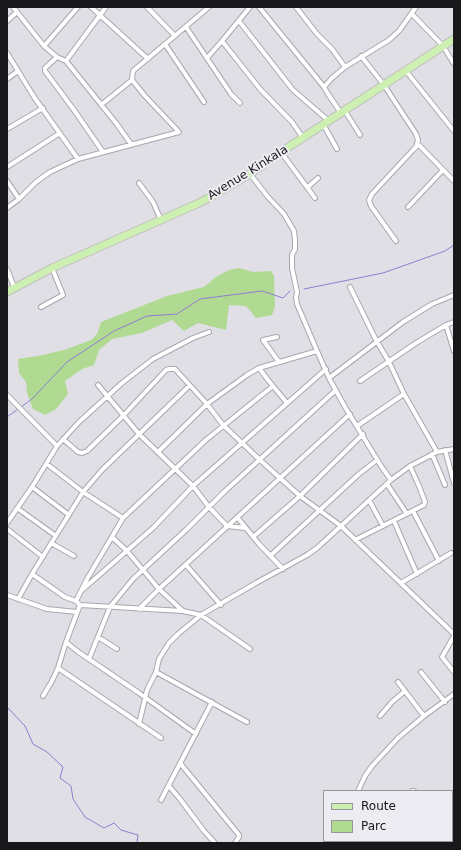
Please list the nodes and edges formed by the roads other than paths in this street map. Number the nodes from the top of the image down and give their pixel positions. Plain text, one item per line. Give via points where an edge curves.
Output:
1 (13, 7) edge
2 (78, 7) edge
3 (91, 7) edge
4 (106, 7) edge
5 (147, 7) edge
6 (250, 7) edge
7 (259, 7) edge
8 (296, 7) edge
9 (416, 7) edge
10 (206, 8) edge
11 (17, 12) junction
12 (412, 14) junction
13 (100, 15) junction
14 (239, 20) junction
15 (7, 21) edge
16 (186, 27) junction
17 (175, 36) junction
18 (454, 39) edge
19 (222, 41) junction
20 (165, 44) junction
21 (44, 46) junction
22 (443, 46) junction
23 (7, 53) edge
24 (361, 56) junction
25 (57, 57) junction
26 (207, 58) junction
27 (148, 59) junction
28 (66, 61) junction
29 (454, 64) edge
30 (345, 67) junction
31 (18, 71) junction
32 (406, 71) junction
33 (7, 79) edge
34 (132, 80) junction
35 (384, 85) junction
36 (324, 87) junction
37 (204, 102) dead end
38 (240, 104) dead end
39 (101, 105) junction
40 (43, 108) junction
41 (343, 112) junction
42 (326, 123) junction
43 (7, 129) edge
44 (454, 131) edge
45 (60, 133) junction
46 (360, 135) dead end
47 (303, 138) junction
48 (417, 143) junction
49 (131, 144) junction
50 (337, 149) dead end
51 (103, 152) junction
52 (281, 152) junction
53 (78, 159) junction
54 (7, 167) edge
55 (443, 170) junction
56 (250, 174) junction
57 (318, 178) dead end
58 (7, 181) edge
59 (454, 181) edge
60 (139, 183) dead end
61 (308, 187) junction
62 (315, 198) dead end
63 (19, 199) junction
64 (408, 207) dead end
65 (7, 208) edge
66 (160, 220) junction
67 (396, 241) dead end
68 (7, 268) edge
69 (52, 268) junction
70 (14, 287) junction
71 (350, 287) dead end
72 (7, 292) edge
73 (454, 295) edge
74 (41, 307) dead end
75 (454, 322) edge
76 (446, 325) junction
77 (209, 332) dead end
78 (277, 337) dead end
79 (376, 341) junction
80 (454, 350) edge
81 (317, 351) junction
82 (279, 362) junction
83 (389, 362) junction
84 (259, 368) junction
85 (326, 370) junction
86 (329, 378) junction
87 (360, 381) dead end
88 (98, 385) dead end
89 (189, 386) junction
90 (273, 386) junction
91 (336, 390) junction
92 (404, 394) junction
93 (7, 395) edge
94 (108, 396) junction
95 (287, 403) junction
96 (207, 404) junction
97 (350, 414) junction
98 (123, 416) junction
99 (223, 426) junction
100 (357, 426) junction
101 (139, 434) junction
102 (363, 434) junction
103 (62, 439) junction
104 (242, 443) junction
105 (57, 446) junction
106 (454, 449) edge
107 (445, 450) junction
108 (158, 452) junction
109 (435, 453) junction
110 (260, 460) junction
111 (377, 460) junction
112 (47, 464) junction
113 (410, 466) junction
114 (174, 469) junction
115 (280, 478) junction
116 (391, 480) junction
117 (454, 483) edge
118 (387, 484) junction
119 (445, 485) dead end
120 (193, 486) junction
121 (32, 487) junction
122 (83, 492) junction
123 (300, 496) junction
124 (369, 500) junction
125 (209, 506) junction
126 (17, 508) junction
127 (318, 510) junction
128 (413, 511) junction
129 (407, 514) junction
130 (69, 515) junction
131 (237, 517) junction
132 (123, 518) junction
133 (394, 521) junction
134 (7, 523) edge
135 (228, 526) junction
136 (340, 526) junction
137 (383, 526) junction
138 (245, 528) junction
139 (7, 530) edge
140 (56, 536) junction
141 (112, 537) junction
142 (253, 537) junction
143 (355, 540) junction
144 (51, 543) junction
145 (127, 552) junction
146 (451, 554) dead end
147 (43, 556) junction
148 (74, 556) dead end
149 (270, 556) junction
150 (439, 561) junction
151 (186, 566) junction
152 (143, 569) junction
153 (283, 569) junction
154 (32, 574) junction
155 (417, 574) junction
156 (401, 583) junction
157 (159, 589) junction
158 (81, 591) junction
159 (7, 595) edge
160 (18, 599) junction
161 (76, 601) junction
162 (80, 605) junction
163 (221, 605) junction
164 (110, 607) junction
165 (139, 609) junction
166 (183, 611) junction
167 (77, 612) junction
168 (201, 615) junction
169 (444, 625) junction
170 (454, 628) edge
171 (454, 635) edge
172 (98, 637) junction
173 (66, 642) junction
174 (117, 649) dead end
175 (250, 649) dead end
176 (89, 659) junction
177 (58, 668) junction
178 (156, 672) junction
179 (421, 672) dead end
180 (454, 672) edge
181 (398, 682) dead end
182 (405, 691) junction
183 (454, 694) edge
184 (43, 696) dead end
185 (145, 698) junction
186 (212, 702) junction
187 (445, 702) junction
188 (380, 716) dead end
189 (424, 716) junction
190 (248, 722) dead end
191 (139, 724) junction
192 (196, 734) junction
193 (161, 738) dead end
194 (180, 763) junction
195 (169, 786) junction
196 (358, 790) edge
197 (161, 800) dead end
198 (215, 843) edge
199 (235, 843) edge

1 - 11 street
2 - 21 street
3 - 13 street
4 - 13 street
5 - 17 street
6 - 14 street
7 - 36 street
8 - 30 street
9 - 12 street
10 - 16 street
11 - 15 street
11 - 21 street
12 - 22 street
12 - 24 street via 394,35
13 - 27 street
13 - 28 street
14 - 19 street
14 - 42 street via 270,63
16 - 17 street
16 - 26 street
17 - 20 street
18 - 22 main road, Avenue Kinkala
19 - 26 street
19 - 47 street
20 - 27 street
20 - 37 street
21 - 25 street
22 - 29 street
22 - 32 main road, Avenue Kinkala
23 - 31 street
24 - 30 street
24 - 35 street
25 - 28 street
25 - 51 street via 45,71
26 - 38 street
27 - 34 street via 133,71
28 - 39 street
30 - 36 street
31 - 33 street
31 - 40 street
32 - 35 main road, Avenue Kinkala
32 - 44 street
34 - 39 street
34 - 49 street via 179,132
35 - 41 main road, Avenue Kinkala
35 - 48 street via 416,134
36 - 41 street
39 - 49 street
40 - 43 street
40 - 45 street
41 - 42 main road, Avenue Kinkala
41 - 46 street
42 - 47 main road, Avenue Kinkala
42 - 50 street
45 - 53 street
45 - 54 street
47 - 52 main road, Avenue Kinkala
48 - 55 street
48 - 67 street via 414,150 369,200
49 - 51 street
51 - 53 street
52 - 56 main road, Avenue Kinkala
52 - 61 street
53 - 63 street via 50,172
55 - 59 street
55 - 64 street
56 - 66 main road, Avenue Kinkala via 199,203
56 - 81 street via 284,214 294,231 295,250 292,255 292,268 296,298
57 - 61 street
58 - 63 street
60 - 66 street via 153,202
61 - 62 street
63 - 65 street
66 - 69 main road, Avenue Kinkala
68 - 70 street
69 - 70 main road, Avenue Kinkala
69 - 74 street via 63,295
70 - 72 main road, Avenue Kinkala
71 - 79 street
73 - 79 street via 432,304
75 - 76 street
76 - 80 street
76 - 83 street
77 - 94 street via 153,359
78 - 82 street via 263,340
79 - 83 street
79 - 86 street
81 - 82 street
81 - 85 street
82 - 84 street
83 - 87 street
83 - 92 street
84 - 90 street
84 - 96 street
85 - 86 street
85 - 95 street
86 - 91 street
88 - 94 street
89 - 96 street
89 - 98 street via 178,371 169,369
89 - 101 street
90 - 95 street
90 - 99 street
91 - 97 street
91 - 110 street
92 - 100 street
92 - 109 street via 431,440
93 - 105 street
94 - 98 street
94 - 103 street
95 - 104 street
96 - 99 street
96 - 108 street
97 - 100 street
97 - 115 street
98 - 101 street
98 - 103 street via 82,453 74,450
99 - 104 street
99 - 114 street
100 - 102 street
101 - 108 street
101 - 122 street
102 - 111 street
102 - 123 street
103 - 105 street
104 - 110 street
104 - 120 street
105 - 112 street
106 - 107 street
107 - 109 street
107 - 117 street
108 - 114 street
109 - 113 street
109 - 119 street
110 - 115 street
110 - 125 street
111 - 116 street
111 - 127 street
112 - 121 street
112 - 122 street
113 - 116 street
113 - 128 street via 425,502
114 - 120 street
114 - 132 street
115 - 123 street
115 - 131 street
116 - 118 street
118 - 124 street
118 - 129 street
120 - 125 street
120 - 145 street
121 - 126 street
121 - 130 street
122 - 130 street
122 - 132 street
123 - 127 street
123 - 142 street
124 - 136 street
124 - 137 street
125 - 135 street
125 - 152 street via 183,534
126 - 134 street
126 - 140 street
127 - 136 street
127 - 149 street
128 - 129 street
128 - 150 street
129 - 133 street
130 - 140 street
131 - 135 street
131 - 138 street
132 - 141 street
133 - 137 street
133 - 155 street
135 - 138 street
135 - 151 street
136 - 143 street
136 - 153 street via 317,548
137 - 143 street
138 - 142 street
139 - 147 street
140 - 144 street
141 - 145 street
141 - 158 street
142 - 149 street
143 - 156 street
144 - 147 street
144 - 148 street
145 - 152 street
145 - 158 street
146 - 150 street
147 - 154 street
149 - 153 street
150 - 155 street
151 - 157 street
151 - 163 street
152 - 157 street
152 - 164 street
153 - 163 street
154 - 160 street
154 - 161 street via 65,597
155 - 156 street
156 - 169 street
157 - 165 street
157 - 166 street
158 - 161 street
159 - 160 street
160 - 167 street via 47,609
161 - 162 street
162 - 164 street
162 - 167 street
163 - 168 street
164 - 165 street
164 - 172 street
165 - 166 street
166 - 168 street
167 - 173 street
168 - 175 street
168 - 178 street via 169,643 159,659
169 - 170 street
169 - 171 street
171 - 180 street via 442,655
172 - 174 street
172 - 176 street
173 - 176 street
173 - 177 street
176 - 185 street
177 - 184 street
177 - 191 street
178 - 185 street
178 - 186 street
179 - 187 street
181 - 182 street
182 - 188 street
182 - 189 street
183 - 187 street
185 - 191 street
185 - 192 street
186 - 190 street
186 - 192 street
187 - 189 street
189 - 196 street via 372,766
191 - 193 street
192 - 194 street
194 - 195 street
194 - 199 street via 239,835
195 - 197 street
195 - 198 street

